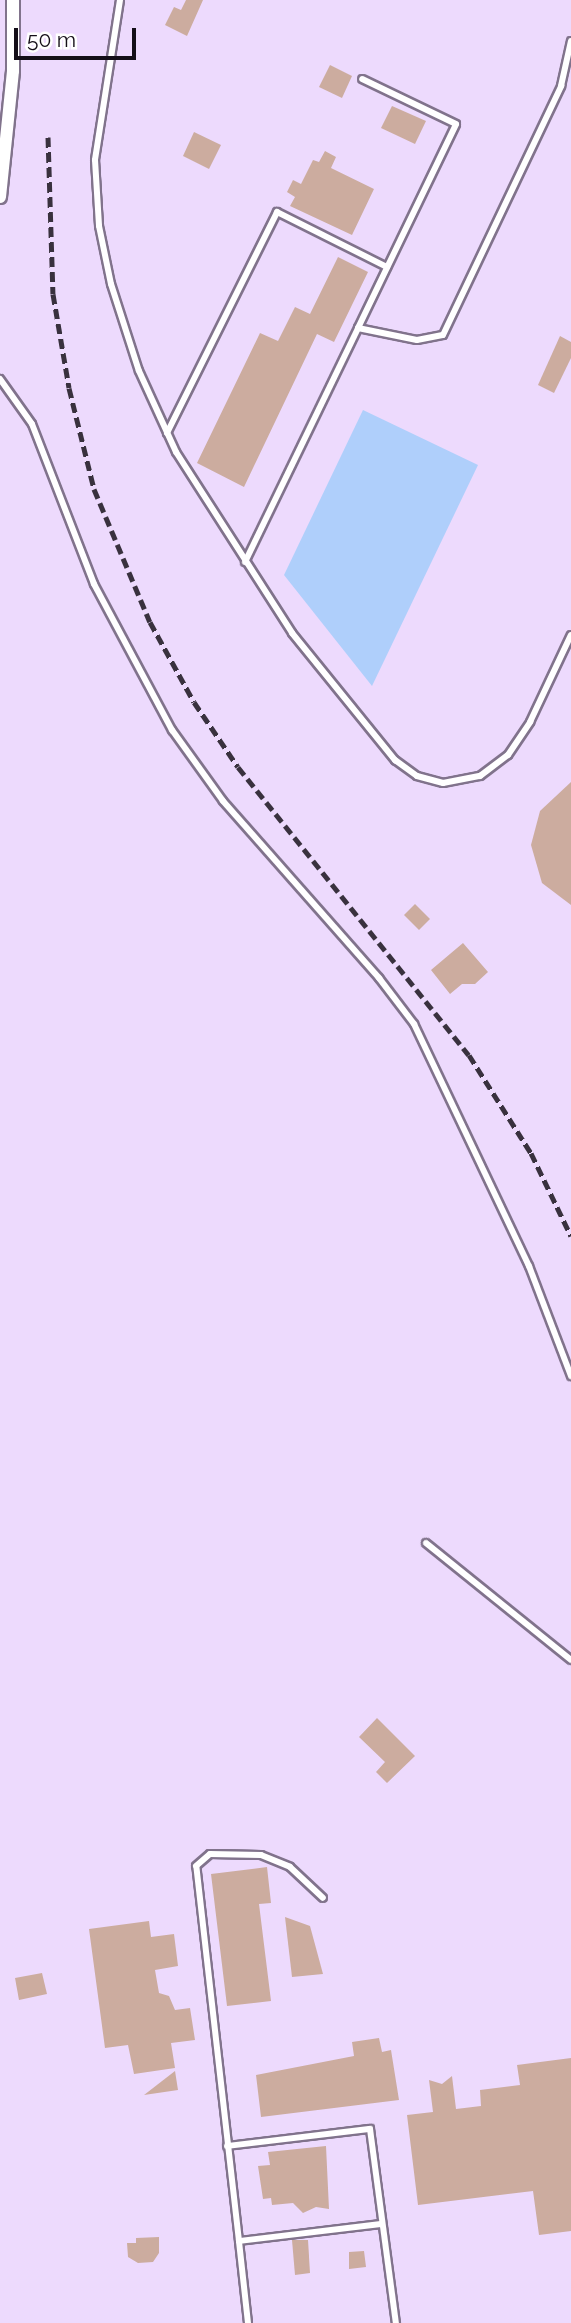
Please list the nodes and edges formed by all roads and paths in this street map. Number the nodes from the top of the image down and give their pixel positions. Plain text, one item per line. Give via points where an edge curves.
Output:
1 (13, 0) edge
2 (120, 0) edge
3 (571, 41) edge
4 (362, 79) dead end
5 (0, 197) edge
6 (387, 267) junction
7 (358, 328) junction
8 (0, 379) edge
9 (167, 433) junction
10 (245, 562) junction
11 (571, 635) edge
12 (571, 1376) edge
13 (426, 1543) dead end
14 (571, 1660) edge
15 (323, 1898) dead end
16 (227, 2146) junction
17 (382, 2224) junction
18 (239, 2241) junction
19 (248, 2323) edge
20 (396, 2323) edge

1 - 5 street via 12,82
2 - 9 lane via 95,160 97,212 127,339
3 - 7 lane via 561,86 443,335 416,340
4 - 6 lane via 456,124
6 - 7 lane
6 - 9 lane via 277,212
7 - 10 lane
8 - 12 lane via 32,424 94,584 176,736 223,801 414,1024 529,1266
9 - 10 lane
10 - 11 lane via 297,639 380,744 402,766 426,779 461,781 489,772 502,761 530,722
13 - 14 lane
15 - 16 lane via 290,1867 261,1855 210,1854 197,1866
16 - 17 lane via 370,2129
16 - 18 lane
17 - 18 lane
17 - 20 lane
18 - 19 lane

